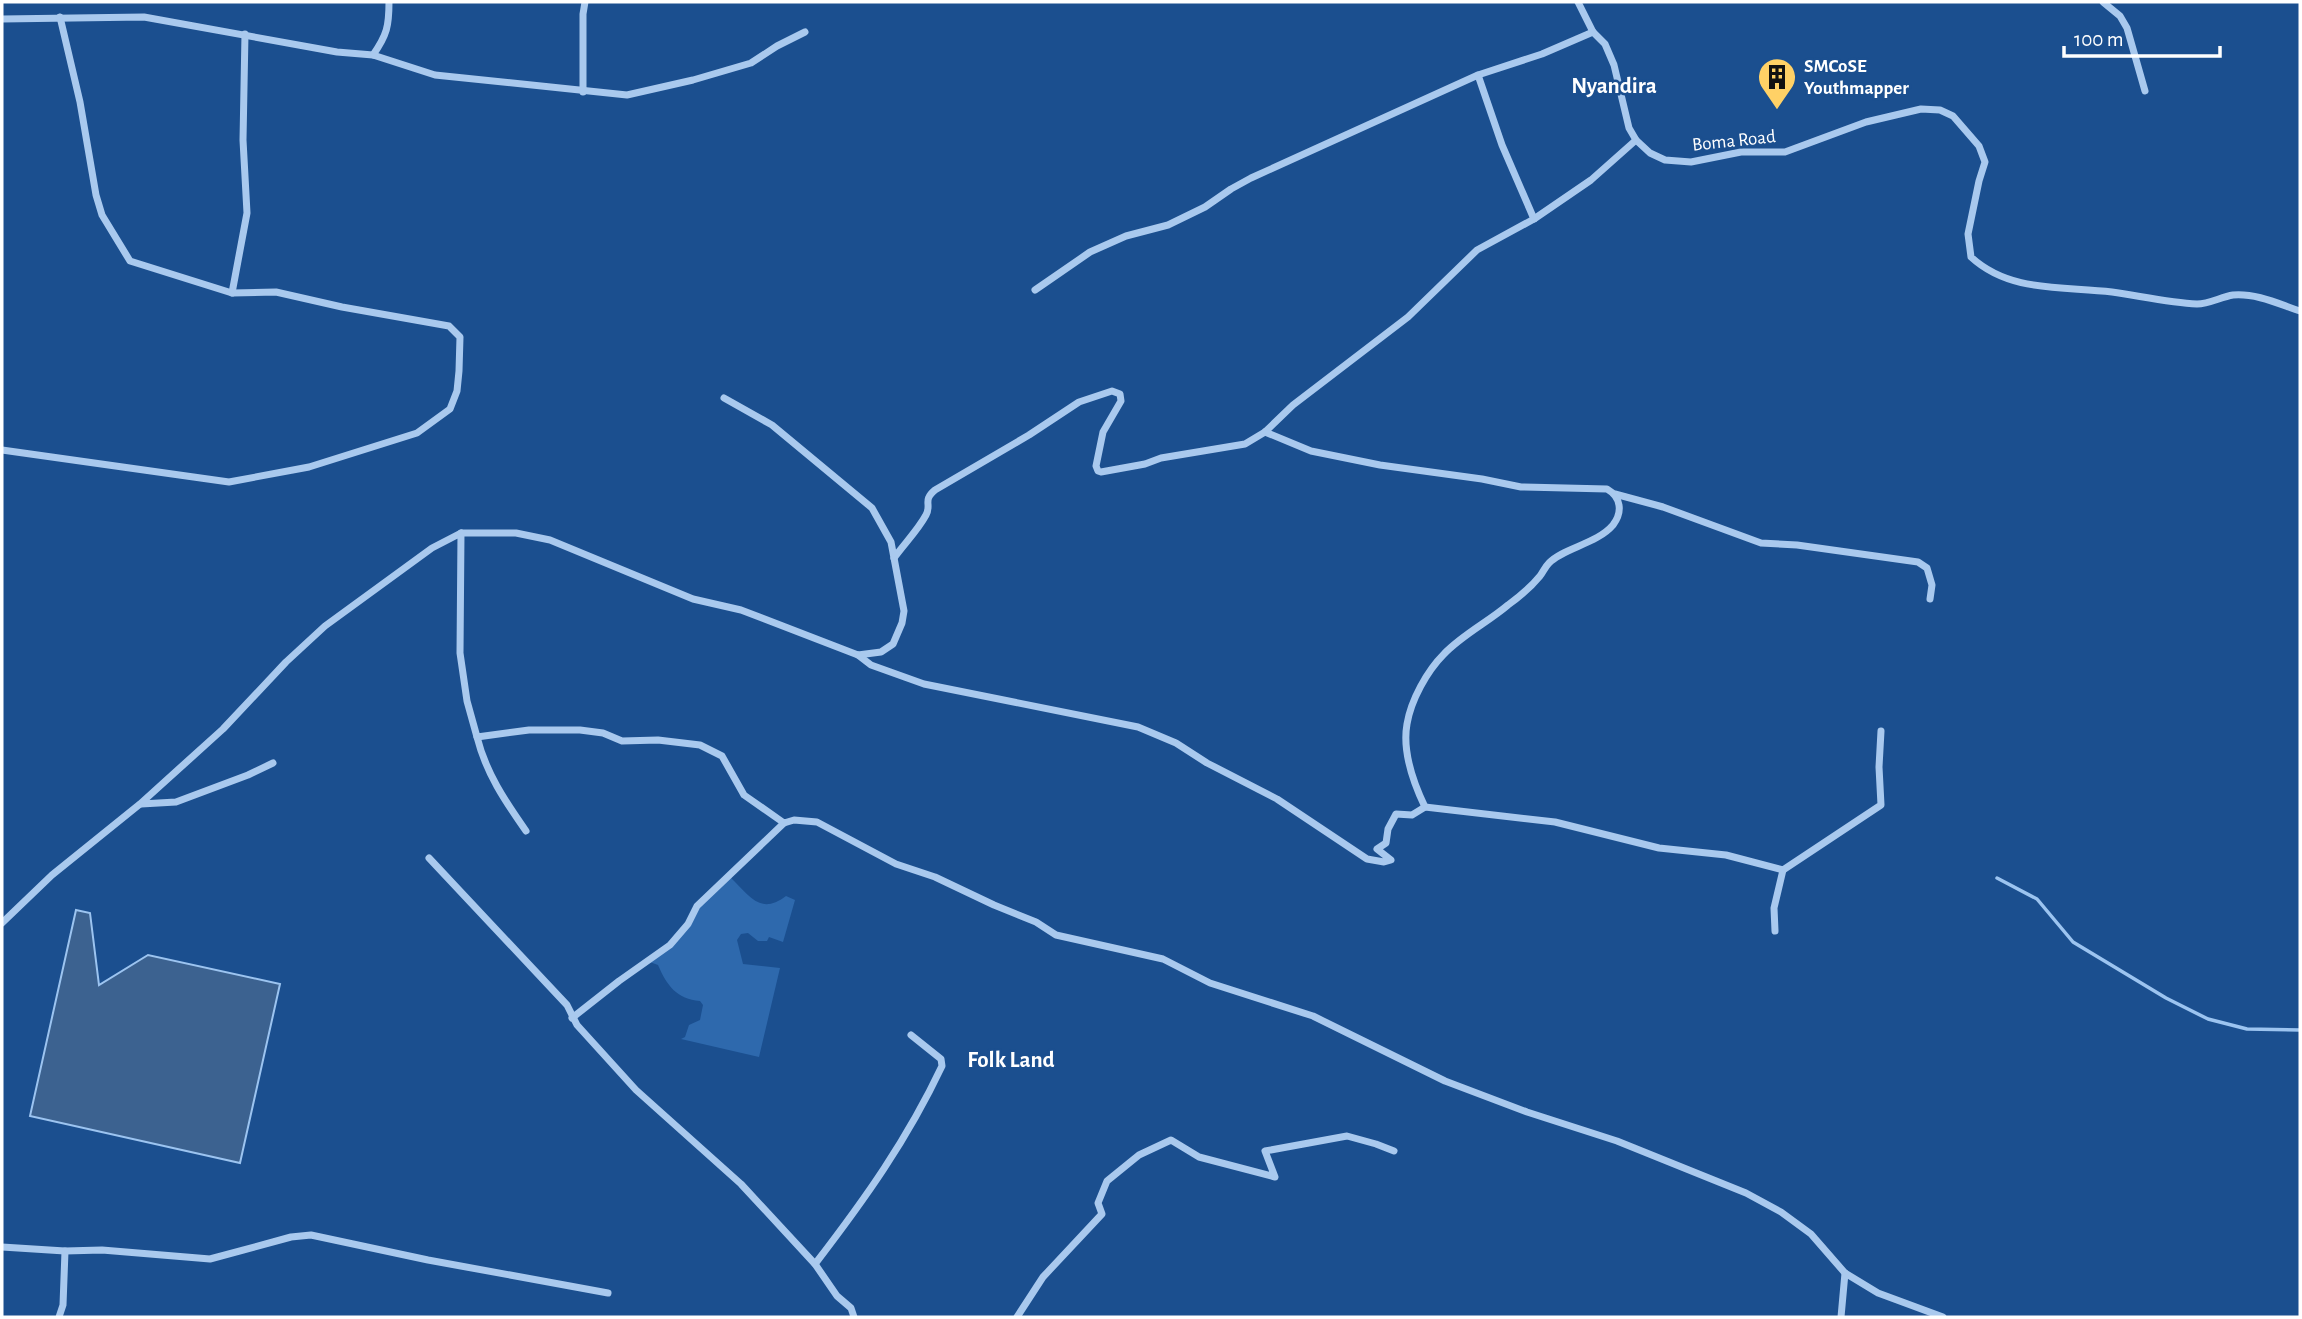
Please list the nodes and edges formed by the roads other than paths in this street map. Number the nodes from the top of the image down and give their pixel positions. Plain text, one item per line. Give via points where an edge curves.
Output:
1 (389, 2) edge
2 (585, 2) edge
3 (1578, 2) edge
4 (2103, 2) edge
5 (60, 18) junction
6 (2, 19) edge
7 (805, 32) dead end
8 (1593, 32) junction
9 (245, 34) junction
10 (373, 55) junction
11 (1478, 75) junction
12 (2145, 91) dead end
13 (583, 92) junction
14 (1636, 140) junction
15 (1534, 219) junction
16 (1035, 290) dead end
17 (232, 293) junction
18 (2300, 311) edge
19 (724, 398) dead end
20 (1265, 432) junction
21 (2, 450) edge
22 (1615, 494) junction
23 (461, 533) junction
24 (894, 558) junction
25 (1930, 599) dead end
26 (858, 654) junction
27 (1881, 731) dead end
28 (477, 737) junction
29 (273, 763) dead end
30 (140, 804) junction
31 (1424, 807) junction
32 (784, 824) junction
33 (526, 831) dead end
34 (429, 858) dead end
35 (1783, 870) junction
36 (2, 923) edge
37 (1774, 931) dead end
38 (572, 1018) junction
39 (911, 1035) dead end
40 (1394, 1152) dead end
41 (2, 1247) edge
42 (65, 1251) junction
43 (816, 1264) junction
44 (1845, 1273) junction
45 (608, 1293) dead end
46 (1927, 1314) edge
47 (59, 1317) edge
48 (854, 1317) edge
49 (1017, 1317) edge
50 (1841, 1317) edge
51 (1943, 1317) edge

1 - 10 street via 389,26
2 - 13 street
3 - 8 street
4 - 12 street via 2127,28
5 - 6 street
5 - 9 street via 144,16
5 - 17 street via 96,195 108,229 130,261
7 - 13 street via 751,63 693,80 627,95
8 - 11 street
8 - 14 street via 1605,44 1614,65
9 - 10 street
9 - 17 street via 247,213
10 - 13 street via 435,75
11 - 15 street
11 - 16 street via 1251,178 1168,225 1090,252
14 - 15 street via 1591,180
14 - 18 street, Boma Road via 1665,160 1691,162 1741,152 1785,152 1866,122 1921,109 1940,110 1966,130 1985,162 1968,234 1971,257 1982,268 2007,280 2050,288 2199,304 2245,295
15 - 20 street via 1477,250 1408,317
17 - 21 street via 276,292 449,326 460,337 457,391 450,408 417,433 364,451 229,482
19 - 24 street via 772,425 872,508 891,542
20 - 22 street via 1311,452 1380,465 1521,487 1593,487
20 - 24 street via 1245,444 1101,472 1096,466 1103,432 1121,397 1112,391 1079,402 935,489 928,495 927,514
22 - 25 street via 1664,506 1761,543 1918,562 1927,568 1933,585
22 - 31 street via 1619,513 1601,536 1549,562 1540,577 1508,606 1444,654 1423,682 1406,725 1406,752
23 - 26 street via 516,533 550,540 693,599 741,610
23 - 28 street via 460,653
23 - 30 street via 432,548 325,626 223,729
24 - 26 street via 904,611 902,624 893,644 881,652
26 - 31 street via 871,665 924,684 1138,727 1277,799 1367,859 1391,860 1377,849 1386,843 1396,814 1412,815
27 - 35 street via 1881,805
28 - 32 street via 580,730 622,741 700,745 722,756 744,795
28 - 33 street via 499,792
29 - 30 street via 176,802
30 - 36 street via 52,875
31 - 35 street via 1555,822 1659,848 1726,855
32 - 38 street via 697,906 670,945
32 - 44 street via 794,820 825,825 896,864 1036,922 1056,935 1163,959 1210,983 1313,1016 1468,1090 1617,1140 1746,1193 1811,1234
34 - 38 street via 567,1004
35 - 37 street
38 - 43 street via 636,1090 741,1184
39 - 43 street via 941,1059 942,1066 872,1190
40 - 49 street via 1347,1136 1265,1151 1275,1177 1199,1157 1171,1140 1139,1155 1107,1181 1098,1203 1102,1214 1043,1276
41 - 42 street
42 - 45 street via 210,1259 312,1235
42 - 47 street
43 - 48 street
44 - 46 street
44 - 50 street
46 - 51 street

